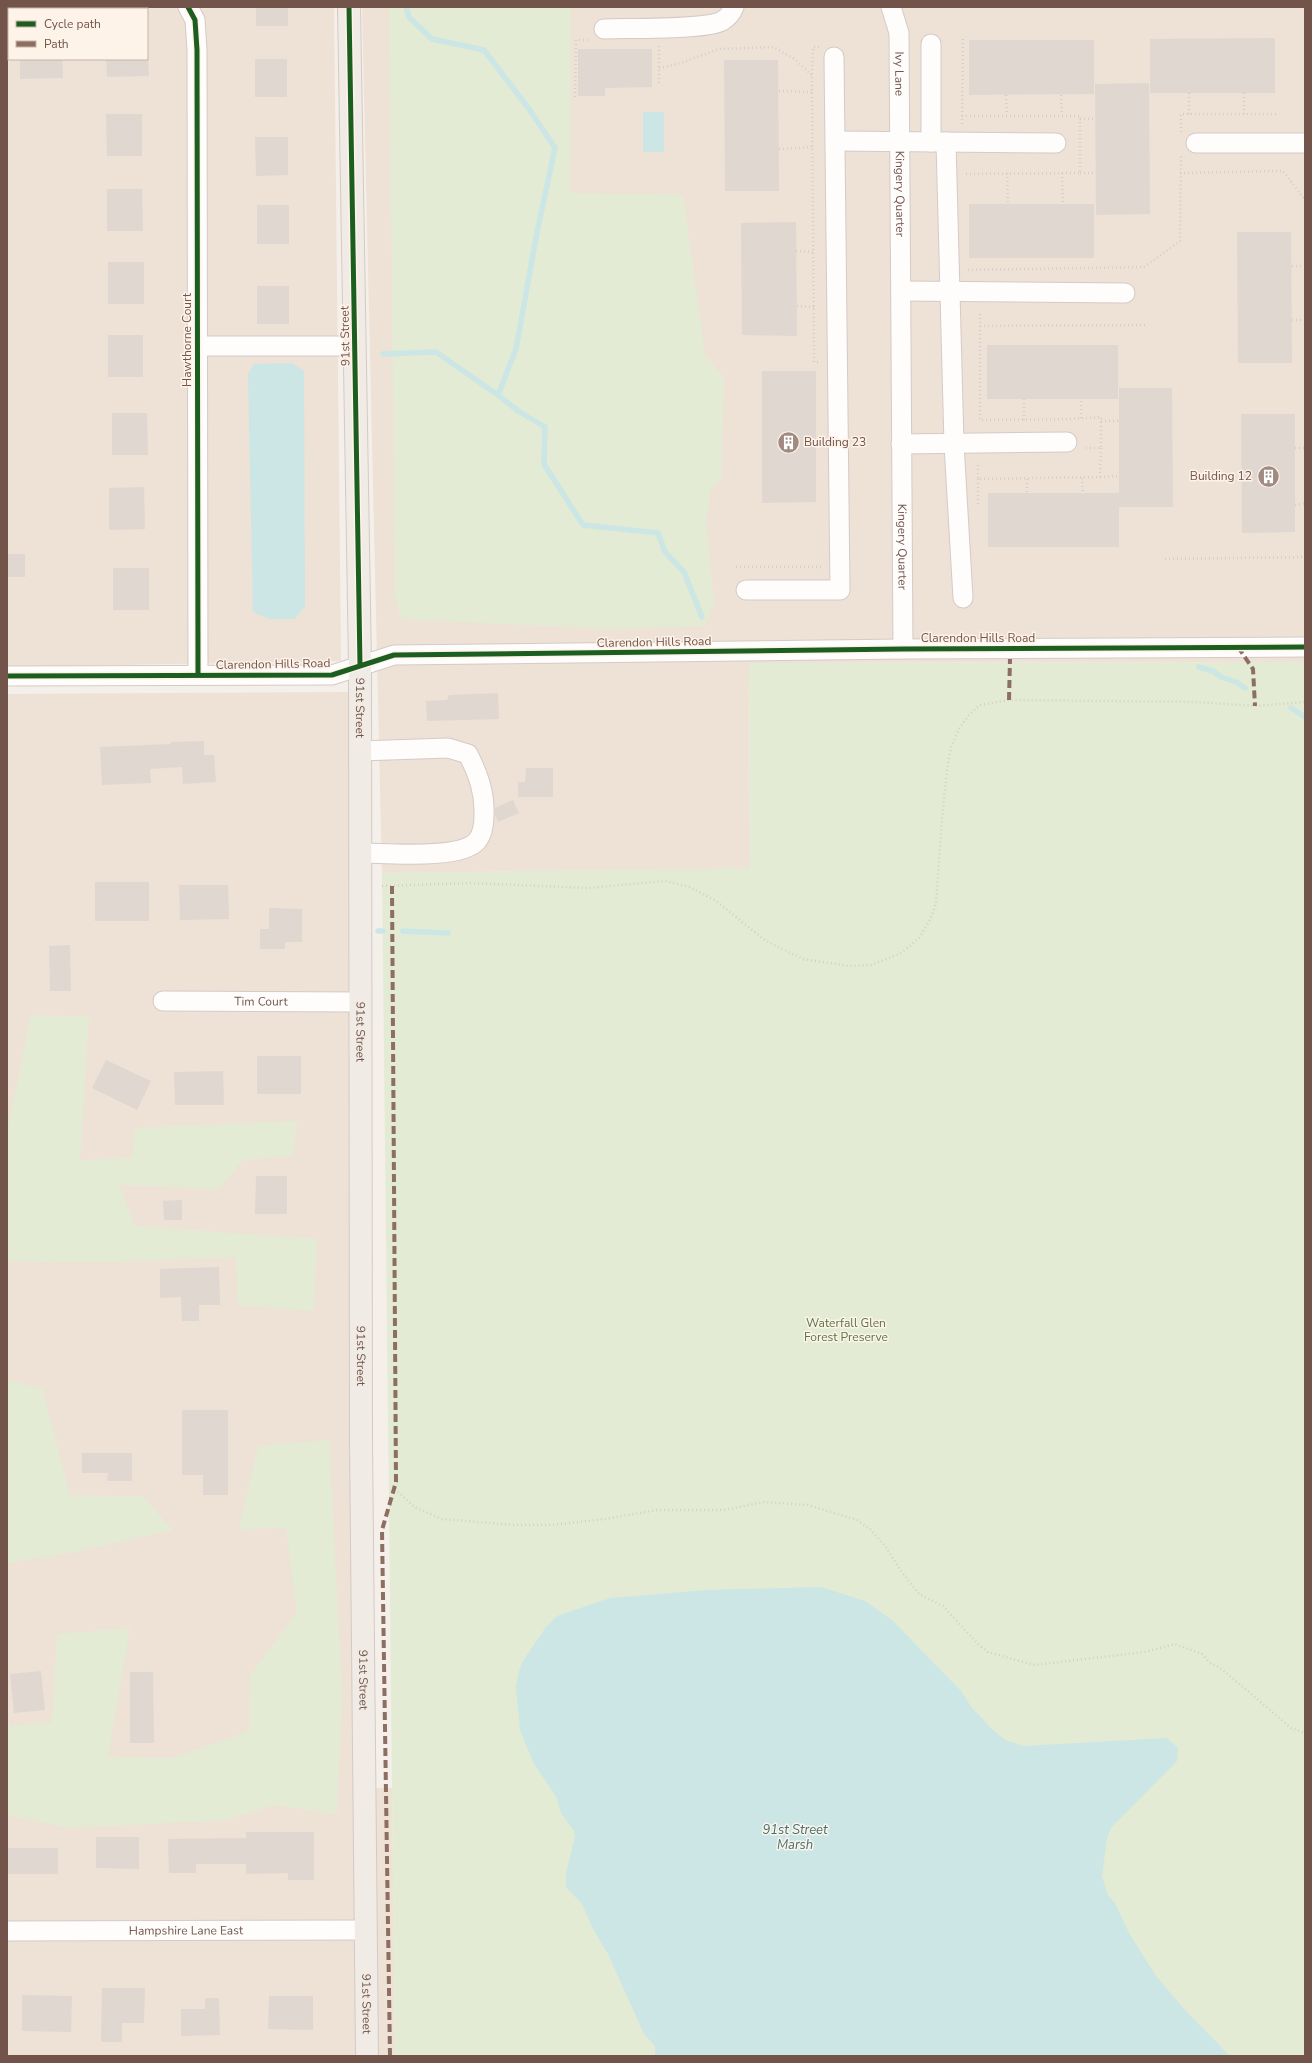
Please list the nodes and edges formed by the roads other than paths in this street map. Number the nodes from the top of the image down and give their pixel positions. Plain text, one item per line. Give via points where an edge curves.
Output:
1 (188, 7) edge
2 (349, 7) edge
3 (734, 7) edge
4 (892, 7) edge
5 (602, 34) road end
6 (931, 44) dead end
7 (834, 57) dead end
8 (836, 141) junction
9 (938, 142) junction
10 (900, 143) junction
11 (1056, 143) dead end
12 (1186, 143) road end
13 (1305, 143) edge
14 (901, 291) junction
15 (950, 292) junction
16 (1125, 293) dead end
17 (197, 346) junction
18 (355, 346) junction
19 (901, 444) junction
20 (954, 444) junction
21 (1072, 445) road end
22 (746, 590) dead end
23 (963, 598) dead end
24 (1305, 647) edge
25 (903, 649) junction
26 (360, 664) junction
27 (7, 676) edge
28 (198, 676) junction
29 (360, 751) junction
30 (360, 853) junction
31 (162, 1001) dead end
32 (360, 1002) junction
33 (366, 1930) junction
34 (7, 1931) edge
35 (367, 2056) edge

1 - 17 street, Hawthorne Court via 195,20 197,50
2 - 18 main road, 91st Street
3 - 5 street via 722,21 704,26
4 - 10 street, Ivy Lane via 899,33
6 - 9 street
7 - 8 street
8 - 10 street
8 - 22 street via 840,590
9 - 10 street, Kingery Quarter
9 - 11 street, Kingery Quarter
9 - 15 street
10 - 14 street, Kingery Quarter
12 - 13 street
14 - 15 street
14 - 19 street, Kingery Quarter
15 - 16 street
15 - 20 street
17 - 18 street
17 - 28 street, Hawthorne Court
18 - 26 main road, 91st Street
19 - 20 street
19 - 25 street, Kingery Quarter
20 - 21 street
20 - 23 street
24 - 25 street, Clarendon Hills Road
25 - 26 street, Clarendon Hills Road via 394,655
26 - 28 street, Clarendon Hills Road via 332,675
26 - 29 main road, 91st Street
27 - 28 street, Clarendon Hills Road
29 - 30 main road, 91st Street
29 - 30 street via 448,748 468,754 478,773 485,800 484,825 477,841 466,849 439,854
30 - 32 main road, 91st Street
31 - 32 street, Tim Court
32 - 33 main road, 91st Street
33 - 34 street, Hampshire Lane East
33 - 35 main road, 91st Street

